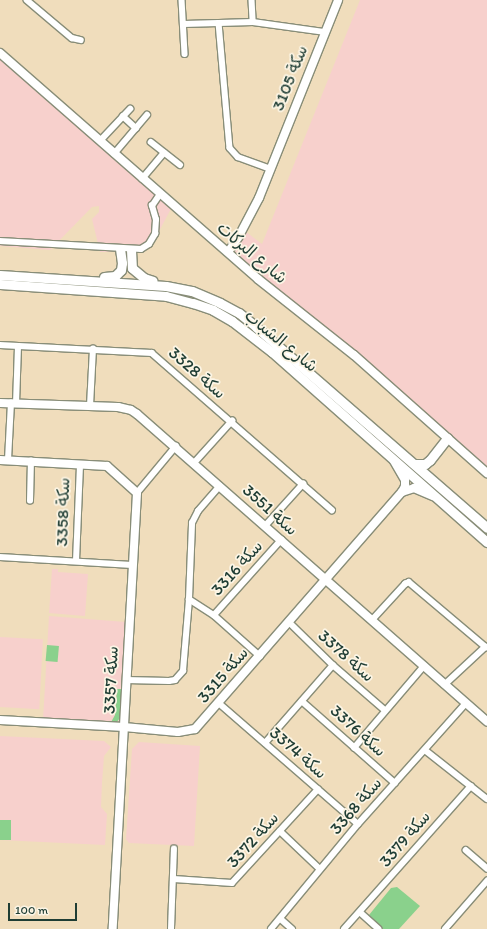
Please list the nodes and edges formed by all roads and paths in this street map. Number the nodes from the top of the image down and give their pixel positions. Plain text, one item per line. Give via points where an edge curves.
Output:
1 (27, 0) edge
2 (182, 0) edge
3 (252, 0) edge
4 (338, 0) edge
5 (253, 22) junction
6 (219, 23) junction
7 (184, 24) junction
8 (325, 32) junction
9 (81, 40) dead end
10 (185, 54) dead end
11 (2, 56) edge
12 (130, 109) dead end
13 (147, 115) dead end
14 (123, 116) junction
15 (136, 128) junction
16 (100, 141) junction
17 (151, 142) dead end
18 (164, 153) junction
19 (114, 154) junction
20 (180, 165) dead end
21 (271, 169) junction
22 (142, 179) junction
23 (160, 194) junction
24 (0, 242) edge
25 (120, 249) junction
26 (131, 250) junction
27 (228, 252) junction
28 (0, 274) edge
29 (65, 279) junction
30 (1, 284) edge
31 (166, 286) junction
32 (0, 345) edge
33 (18, 347) junction
34 (93, 349) junction
35 (0, 403) edge
36 (14, 403) junction
37 (90, 406) junction
38 (232, 421) junction
39 (447, 438) junction
40 (176, 446) junction
41 (392, 458) junction
42 (4, 460) edge
43 (430, 460) junction
44 (31, 462) junction
45 (194, 463) junction
46 (414, 464) junction
47 (80, 465) junction
48 (487, 473) edge
49 (430, 478) junction
50 (303, 484) junction
51 (220, 486) junction
52 (402, 492) junction
53 (137, 493) junction
54 (437, 498) junction
55 (30, 501) dead end
56 (332, 510) dead end
57 (266, 526) junction
58 (487, 528) edge
59 (281, 540) junction
60 (487, 542) edge
61 (0, 557) edge
62 (76, 561) junction
63 (132, 565) junction
64 (326, 579) junction
65 (189, 598) junction
66 (214, 615) junction
67 (372, 620) junction
68 (289, 622) junction
69 (260, 656) junction
70 (333, 665) junction
71 (424, 666) junction
72 (126, 680) junction
73 (445, 685) junction
74 (302, 701) junction
75 (219, 703) junction
76 (466, 703) junction
77 (385, 710) junction
78 (486, 719) edge
79 (0, 720) edge
80 (124, 726) junction
81 (265, 743) junction
82 (354, 748) junction
83 (425, 750) junction
84 (395, 783) junction
85 (471, 786) junction
86 (318, 789) junction
87 (487, 799) edge
88 (358, 824) junction
89 (280, 830) junction
90 (174, 849) dead end
91 (466, 850) dead end
92 (487, 868) edge
93 (320, 869) junction
94 (174, 879) junction
95 (487, 881) edge
96 (360, 912) junction
97 (281, 919) junction
98 (113, 929) edge
99 (171, 929) edge
100 (271, 929) edge
101 (292, 929) edge
102 (344, 929) edge
103 (379, 929) edge
104 (445, 929) edge

1 - 9 street via 72,38
2 - 7 street
3 - 5 street
4 - 8 street, سكة 3105
5 - 6 street
5 - 8 street
6 - 7 street
6 - 21 street via 230,148 238,157
7 - 10 street
8 - 21 street, سكة 3105
11 - 16 street, شارع البركات
12 - 14 street
13 - 15 street
14 - 15 street
14 - 16 street
15 - 19 street
16 - 19 street, شارع البركات
17 - 18 street
18 - 20 street
18 - 22 street
19 - 22 street, شارع البركات
21 - 27 street, سكة 3105 via 259,198
22 - 23 street, شارع البركات
23 - 26 street via 152,206 157,226 153,238 143,248
23 - 27 street, شارع البركات
24 - 25 street
25 - 26 street
25 - 29 main road via 121,270 115,276
26 - 31 main road via 134,271 144,278
27 - 39 street, شارع البركات via 354,355
28 - 29 main road, شارع الشباب
29 - 31 main road, شارع الشباب
30 - 41 main road, شارع الشباب via 166,296 213,310 232,321 272,352
31 - 46 main road, شارع الشباب via 192,291 256,326
32 - 33 street, سكة 3328
33 - 34 street, سكة 3328
33 - 36 street
34 - 37 street
34 - 38 street, سكة 3328 via 149,352 155,355
35 - 36 street, سكة 3551
36 - 37 street, سكة 3551
36 - 42 street
37 - 40 street, سكة 3551 via 131,410
38 - 45 street, سكة 3328
38 - 50 street, سكة 3328
39 - 43 main road
39 - 48 street, شارع البركات
40 - 45 street, سكة 3551
40 - 53 street
41 - 52 street via 405,480
41 - 54 main road, شارع الشباب
42 - 44 street, سكة 3358
43 - 46 main road via 425,464
43 - 49 main road
44 - 47 street, سكة 3358
44 - 55 street
45 - 51 street, سكة 3551
46 - 49 main road, شارع الشباب
47 - 53 street, سكة 3358 via 107,466
47 - 62 street, سكة 3358
49 - 58 main road, شارع الشباب
50 - 56 street, سكة 3328
50 - 57 street
51 - 57 street, سكة 3551
51 - 65 street via 192,523
52 - 54 street via 414,488
52 - 64 street, سكة 3315
53 - 63 street, سكة 3357
54 - 60 main road, شارع الشباب
57 - 59 street, سكة 3551
59 - 64 street, سكة 3551
59 - 66 street, سكة 3316
61 - 62 street
62 - 63 street
63 - 72 street, سكة 3357
64 - 67 street, سكة 3551
64 - 68 street, سكة 3315
65 - 66 street, سكة 3316
65 - 72 street via 184,666 179,675 175,680 169,681
66 - 69 street, سكة 3316
67 - 71 street, سكة 3551
67 - 73 street via 409,582 486,647
68 - 69 street, سكة 3315
68 - 70 street, سكة 3378
69 - 75 street, سكة 3315
70 - 74 street
70 - 77 street, سكة 3378
71 - 73 street, سكة 3551
71 - 77 street
72 - 80 street, سكة 3357
73 - 76 street, سكة 3551
74 - 81 street
74 - 82 street, سكة 3376
75 - 80 street, سكة 3315 via 200,725 186,732
75 - 81 street, سكة 3374
76 - 78 street, سكة 3551
76 - 83 street, سكة 3368
77 - 82 street
79 - 80 street, سكة 3315
80 - 98 street, سكة 3357
81 - 86 street, سكة 3374
82 - 84 street, سكة 3376
83 - 84 street, سكة 3368
83 - 85 street
84 - 88 street, سكة 3368
85 - 87 street
85 - 96 street, سكة 3379
86 - 88 street, سكة 3374
86 - 89 street, سكة 3372
88 - 93 street, سكة 3368
89 - 93 street
89 - 94 street, سكة 3372 via 232,883
90 - 94 street
91 - 92 street
93 - 97 street, سكة 3368
94 - 99 street
95 - 104 street
96 - 102 street, سكة 3379
96 - 103 street
97 - 100 street, سكة 3368
97 - 101 street

